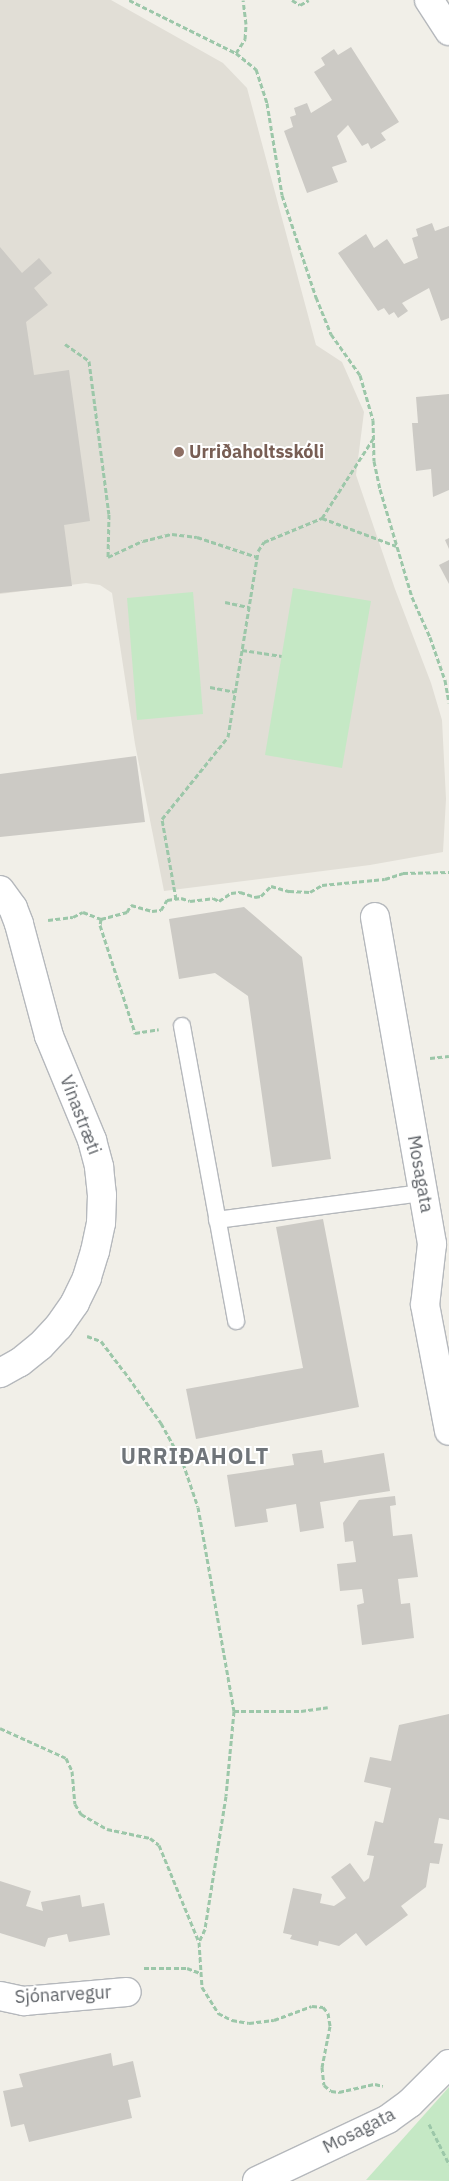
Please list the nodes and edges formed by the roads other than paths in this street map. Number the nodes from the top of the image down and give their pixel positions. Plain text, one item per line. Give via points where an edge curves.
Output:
1 (429, 0) edge
2 (449, 31) edge
3 (0, 890) edge
4 (375, 917) dead end
5 (182, 1026) dead end
6 (423, 1193) junction
7 (217, 1220) junction
8 (236, 1320) dead end
9 (0, 1373) edge
10 (449, 1431) edge
11 (127, 1992) road end
12 (0, 1996) edge
13 (449, 2064) edge
14 (257, 2181) edge

1 - 2 street
3 - 9 street, Vinastræti via 13,908 19,924 49,1036 92,1140 102,1195 95,1251 83,1287 58,1327 40,1346
4 - 6 street, Mosagata
5 - 7 lane
6 - 7 lane
6 - 10 street, Mosagata via 432,1244 425,1305
7 - 8 lane
11 - 12 street, Sjónarvegur via 24,2001
13 - 14 street, Mosagata via 410,2103 388,2119

